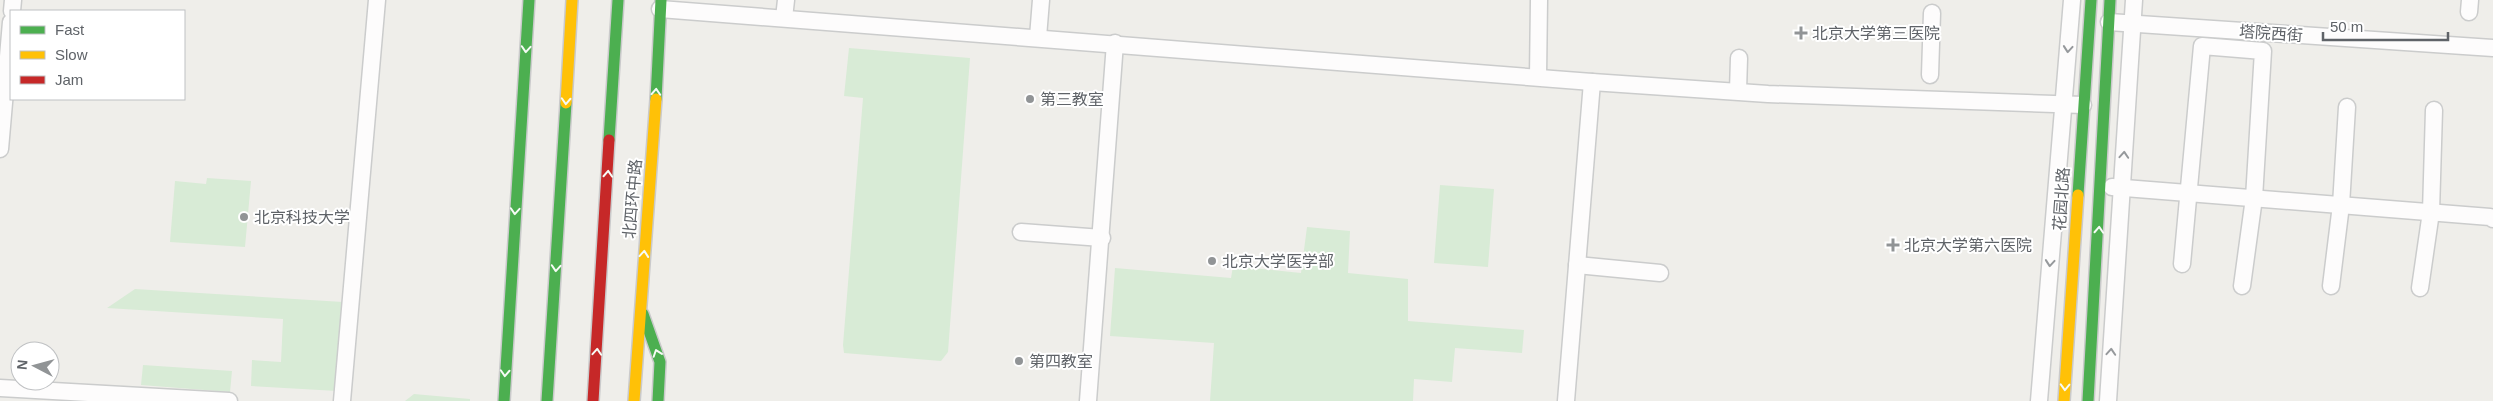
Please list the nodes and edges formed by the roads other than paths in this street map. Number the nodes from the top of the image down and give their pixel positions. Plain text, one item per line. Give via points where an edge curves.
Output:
1 (377, 0) edge
2 (529, 0) edge
3 (572, 0) edge
4 (618, 0) edge
5 (786, 0) edge
6 (1041, 0) edge
7 (1539, 0) edge
8 (2072, 0) edge
9 (2091, 0) edge
10 (2110, 0) edge
11 (2134, 0) edge
12 (660, 4) edge
13 (1932, 13) dead end
14 (784, 18) junction
15 (2109, 22) junction
16 (2133, 24) junction
17 (10, 33) edge
18 (1038, 37) junction
19 (1115, 43) junction
20 (2493, 48) edge
21 (1739, 58) dead end
22 (1930, 75) dead end
23 (1538, 77) junction
24 (1592, 82) junction
25 (1738, 92) junction
26 (2063, 104) junction
27 (2083, 105) junction
28 (2347, 107) dead end
29 (2434, 110) dead end
30 (0, 148) edge
31 (2101, 186) junction
32 (2122, 188) junction
33 (2188, 193) junction
34 (2254, 198) junction
35 (2341, 205) junction
36 (2431, 212) junction
37 (2493, 219) edge
38 (1021, 232) dead end
39 (1102, 238) junction
40 (1577, 264) junction
41 (2182, 264) dead end
42 (1660, 273) dead end
43 (2242, 286) dead end
44 (2331, 286) dead end
45 (2420, 288) dead end
46 (640, 303) junction
47 (0, 388) edge
48 (229, 401) edge
49 (342, 401) edge
50 (504, 401) edge
51 (547, 401) edge
52 (593, 401) edge
53 (634, 401) edge
54 (658, 401) edge
55 (1088, 401) edge
56 (1566, 401) edge
57 (2039, 401) edge
58 (2064, 401) edge
59 (2088, 401) edge
60 (2108, 401) edge

1 - 49 street
2 -> 50 main road
3 -> 51 main road
52 -> 4 main road, 北四环中路
5 - 14 street
6 - 18 street
7 - 23 street
8 -> 26 street
9 - 27 main road, 花园北路
10 - 15 main road
11 - 16 street
12 - 14 street
46 -> 12 main road, 北四环中路
13 - 22 street
14 - 18 street
15 - 16 street, 塔院西街
15 - 31 main road
16 - 20 street, 塔院西街
32 -> 16 street
17 - 30 street
18 - 19 street
19 - 23 street
19 - 39 street
21 - 25 street
23 - 24 street
24 - 25 street
24 - 40 street
25 - 26 street
26 - 27 street
26 -> 57 street
27 -> 58 main road, 花园北路
28 - 35 street
29 - 36 street
31 - 32 street
59 -> 31 main road
32 - 33 street
60 -> 32 street
33 - 34 street
33 - 34 street via 2202,46 2263,51
33 - 41 street
34 - 35 street
34 - 43 street
35 - 36 street
35 - 44 street
36 - 37 street
36 - 45 street
38 - 39 street
39 - 55 street
40 - 42 street
40 - 56 street
46 - 53 main road, 北四环中路
54 -> 46 main road via 660,362
47 - 48 street

